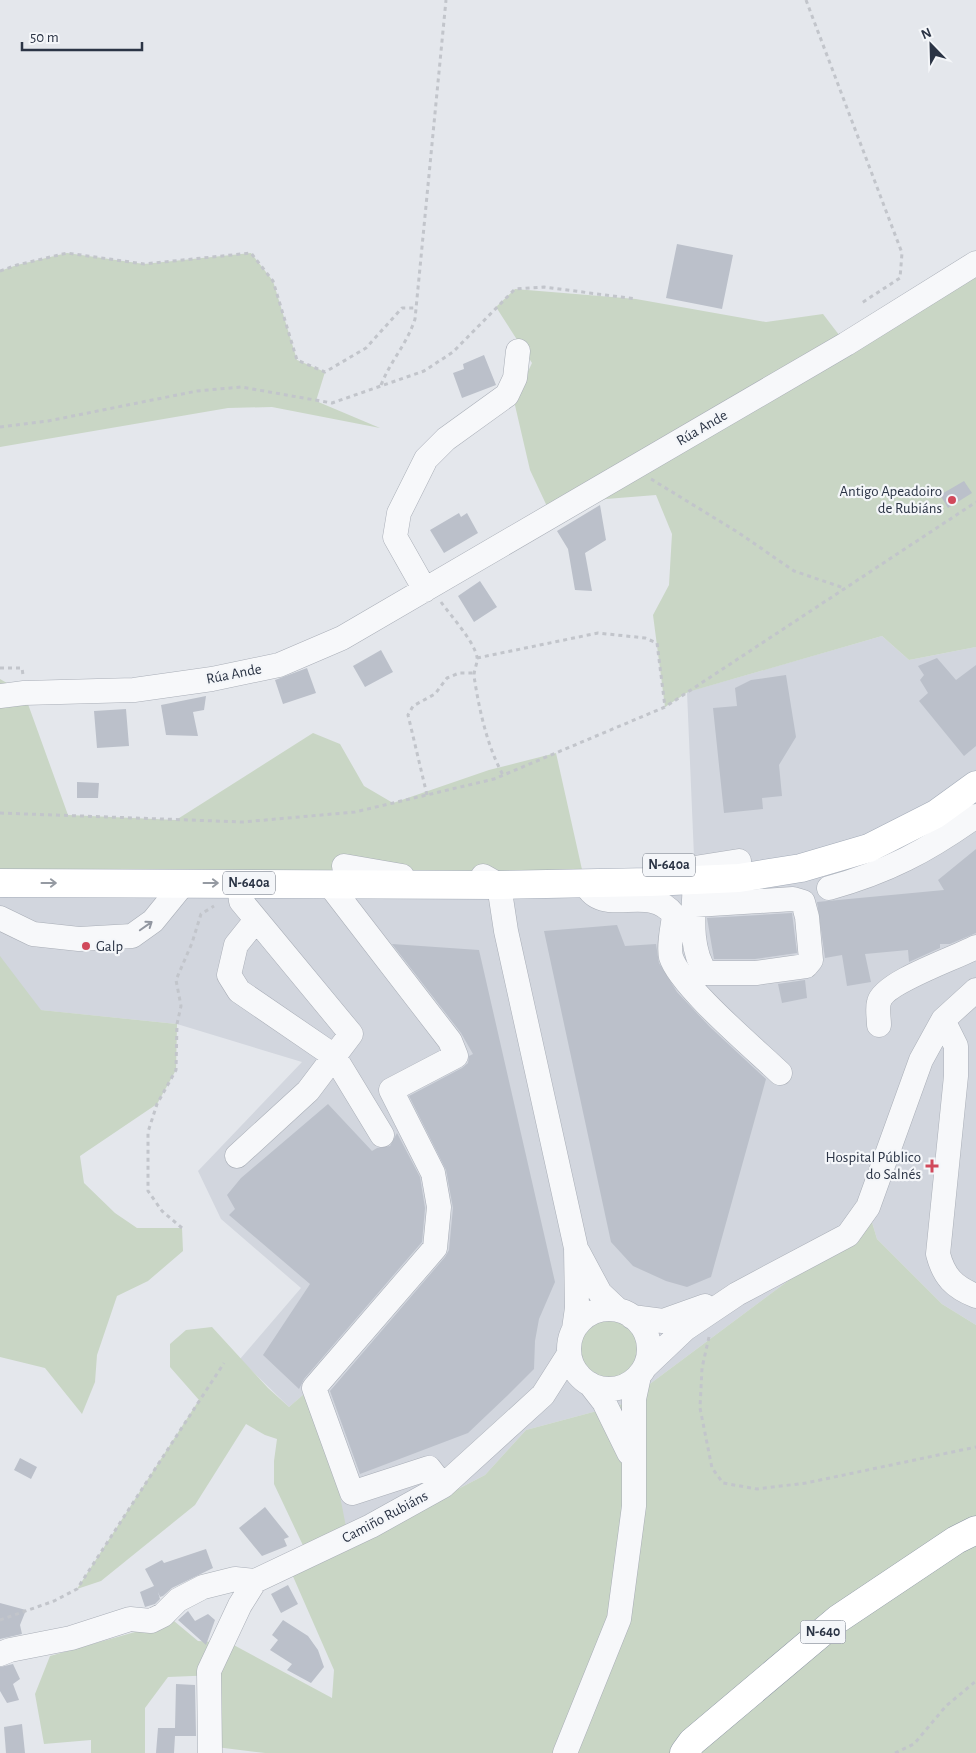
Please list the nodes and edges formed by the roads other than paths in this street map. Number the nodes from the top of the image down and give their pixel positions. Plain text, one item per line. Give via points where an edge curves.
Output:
1 (976, 262) edge
2 (518, 351) dead end
3 (428, 589) junction
4 (0, 696) edge
5 (976, 773) edge
6 (976, 785) edge
7 (976, 816) edge
8 (739, 861) junction
9 (0, 865) edge
10 (336, 875) junction
11 (0, 883) edge
12 (184, 883) junction
13 (584, 884) junction
14 (499, 885) junction
15 (829, 888) dead end
16 (240, 892) junction
17 (695, 893) junction
18 (0, 918) edge
19 (256, 920) junction
20 (976, 947) edge
21 (976, 990) edge
22 (944, 1020) junction
23 (879, 1025) dead end
24 (334, 1056) junction
25 (780, 1074) dead end
26 (382, 1135) dead end
27 (237, 1156) dead end
28 (576, 1248) junction
29 (737, 1294) junction
30 (976, 1296) edge
31 (625, 1313) junction
32 (574, 1329) junction
33 (569, 1354) junction
34 (642, 1371) junction
35 (588, 1383) junction
36 (503, 1432) junction
37 (632, 1464) junction
38 (443, 1486) junction
39 (976, 1530) edge
40 (255, 1581) junction
41 (0, 1654) edge
42 (210, 1753) edge
43 (565, 1753) edge
44 (684, 1753) edge

1 - 3 street, Rúa Ande via 846,344
2 - 3 street via 515,378 507,395 446,439 426,459 399,513 395,537
3 - 4 street, Rúa Ande via 342,638 279,665 134,690
5 - 8 main road, N-640a via 929,804 863,834
6 - 17 main road, N-640a via 936,814 869,848 801,868 739,878
7 - 15 street via 907,860 868,877
8 - 10 main road, N-640a
8 - 14 street via 649,876 513,875
9 - 10 main road, N-640a
10 - 14 main road, N-640a
10 - 16 main road, N-640a
10 - 38 street via 450,1041 456,1056 390,1090 433,1173 439,1207 435,1248 314,1388 352,1493 429,1468
11 -> 12 main road, N-640a
12 -> 16 main road, N-640a
18 -> 12 street via 33,934 79,939 132,936 153,921
13 - 14 main road, N-640a
13 - 17 main road, N-640a
13 - 25 street via 601,900 650,900 668,906 674,915 670,954 676,968
14 - 28 street via 506,931
16 - 19 street
17 - 17 street via 694,944 698,962 706,973 756,973 806,966 812,960 803,902
19 - 24 street via 351,1034
19 - 24 street via 236,945 229,975 239,991
20 - 23 street via 889,988 879,1001
21 - 22 street
22 - 29 street via 921,1060 868,1208 848,1235
22 - 30 street via 956,1046 956,1076 938,1254 943,1272 963,1291
24 - 26 street
24 - 27 street via 308,1091
28 - 31 street via 600,1293
28 - 32 street
29 - 31 street via 663,1321
29 - 34 street via 685,1329
31 - 32 street via 598,1311 588,1315
31 - 34 street via 641,1324 649,1345
32 - 33 street
33 - 35 street via 578,1374
33 - 36 street via 543,1395
34 - 35 street via 629,1384 616,1389 603,1389
34 - 37 street via 634,1399
35 - 36 street via 561,1394
35 - 37 street via 604,1402 626,1443
36 - 38 street, Camiño Rubiáns
37 - 43 street via 634,1506 619,1619
38 - 40 street, Camiño Rubiáns via 371,1526
39 - 44 main road, N-640 via 838,1619 692,1742
40 - 41 street via 235,1579 203,1587 178,1600 163,1616 151,1621 130,1620
40 - 42 street via 208,1671

